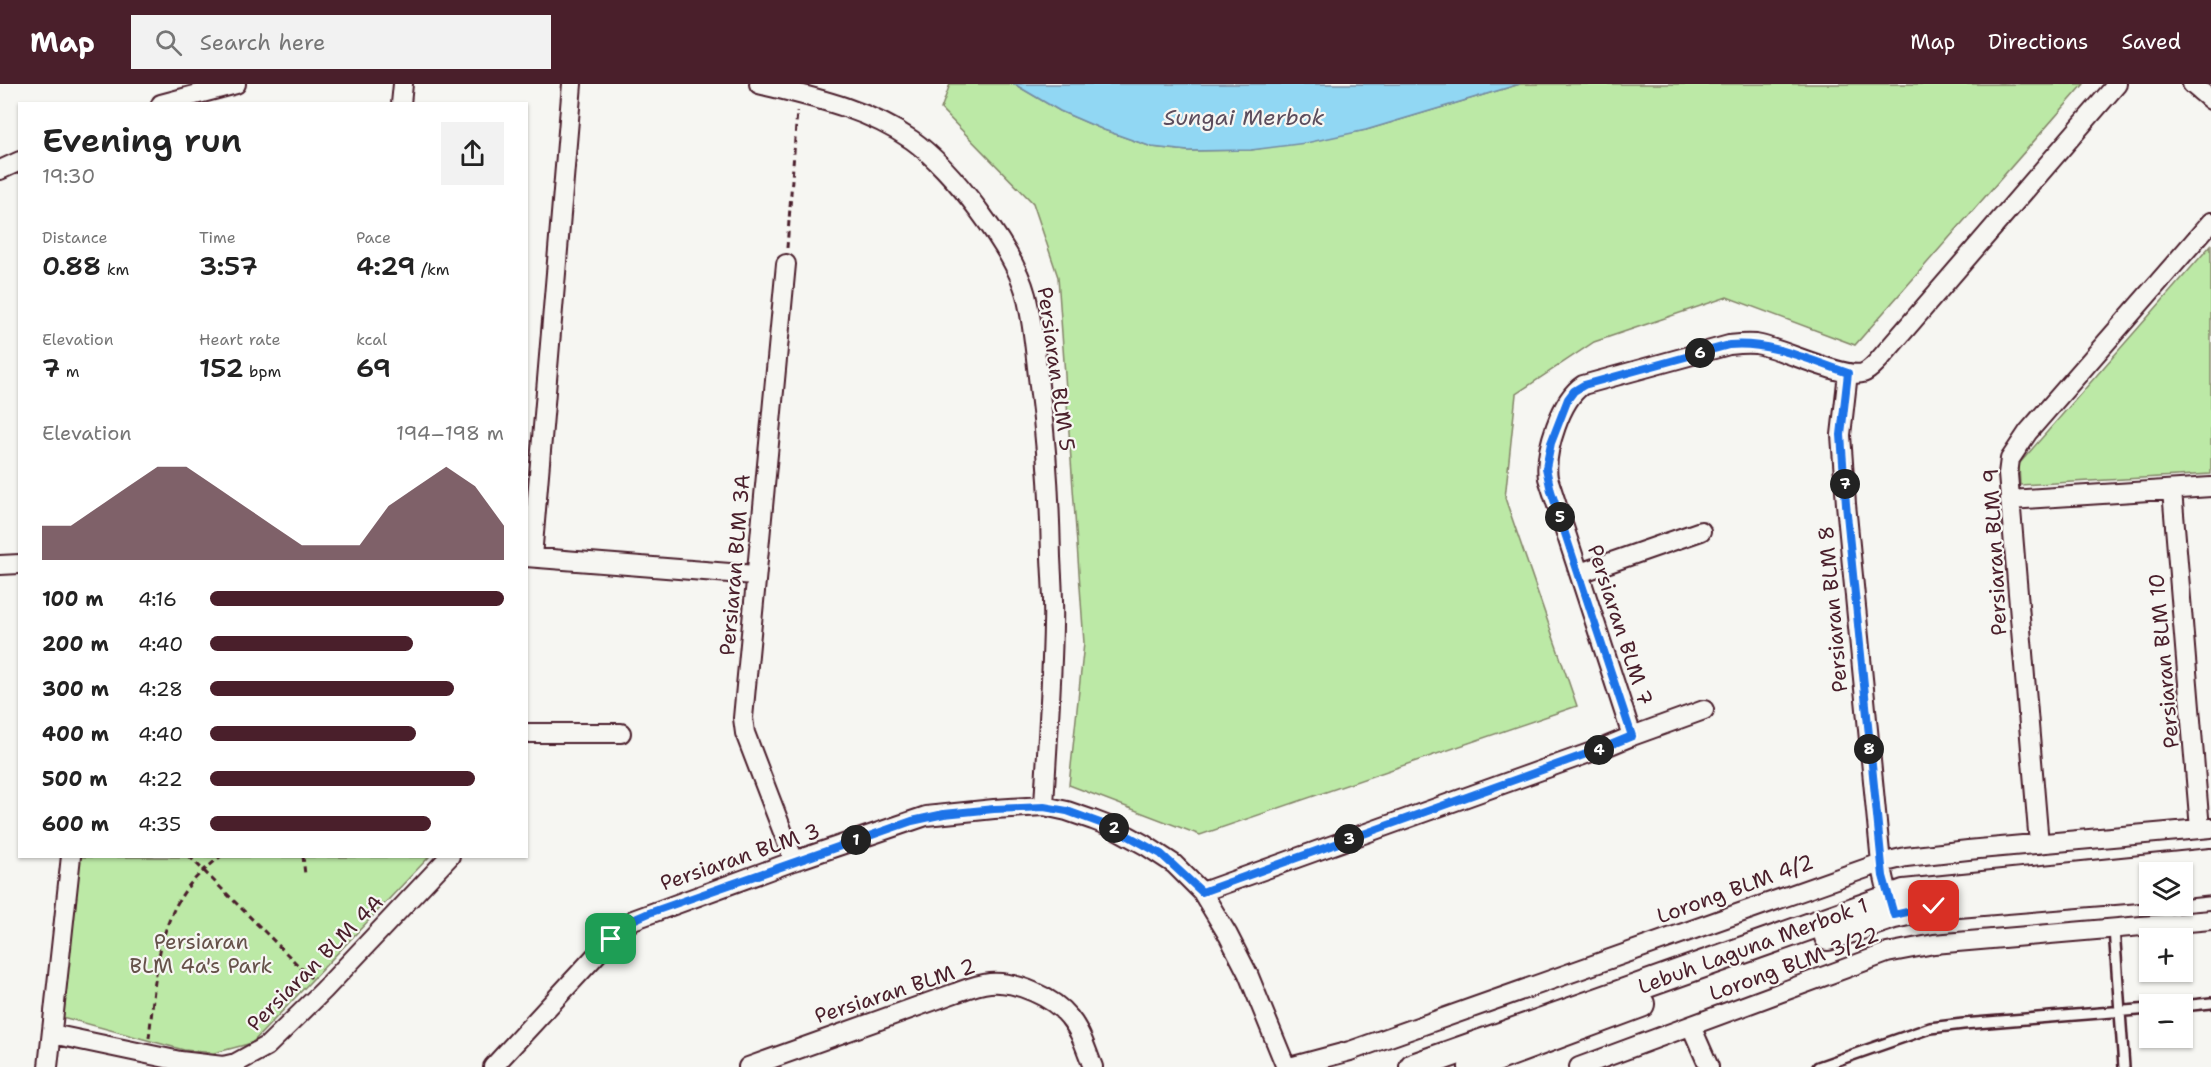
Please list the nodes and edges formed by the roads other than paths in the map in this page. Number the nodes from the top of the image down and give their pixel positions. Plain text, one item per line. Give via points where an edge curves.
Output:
1 (236, 84) edge
2 (403, 84) edge
3 (572, 84) edge
4 (759, 84) edge
5 (2117, 84) edge
6 (2192, 84) edge
7 (790, 89) edge
8 (2211, 100) edge
9 (168, 102) edge
10 (401, 102) edge
11 (18, 162) edge
12 (0, 170) edge
13 (2211, 222) edge
14 (786, 264) road end
15 (1848, 373) junction
16 (2211, 487) edge
17 (2172, 490) junction
18 (2010, 500) junction
19 (1701, 531) dead end
20 (529, 557) edge
21 (18, 564) edge
22 (0, 565) edge
23 (1580, 573) junction
24 (755, 575) junction
25 (1704, 710) dead end
26 (528, 733) edge
27 (621, 733) dead end
28 (1632, 736) junction
29 (1044, 807) junction
30 (2206, 829) edge
31 (2039, 843) junction
32 (71, 858) edge
33 (448, 858) edge
34 (794, 861) junction
35 (2211, 862) edge
36 (1881, 863) junction
37 (2211, 882) edge
38 (2193, 884) edge
39 (2139, 889) edge
40 (1202, 892) junction
41 (1890, 906) junction
42 (2211, 920) edge
43 (2114, 929) junction
44 (2211, 1003) edge
45 (2193, 1005) edge
46 (2139, 1010) edge
47 (2120, 1012) junction
48 (1691, 1026) junction
49 (52, 1034) junction
50 (1483, 1060) edge
51 (48, 1067) edge
52 (494, 1067) edge
53 (747, 1067) edge
54 (1093, 1067) edge
55 (1288, 1067) edge
56 (1413, 1067) edge
57 (1579, 1067) edge
58 (1708, 1067) edge
59 (1818, 1067) edge
60 (2124, 1067) edge

1 - 9 street
2 - 10 street
3 - 20 street
4 - 7 street, Persiaran BLM 5
5 - 15 street via 1878,361 1863,373
6 - 8 street
7 - 29 street, Persiaran BLM 5 via 870,117 912,140 932,157 956,182 1002,245 1026,295 1043,415 1051,534 1053,623
11 - 12 street
13 - 18 street, Persiaran BLM 9 via 2017,446 2008,474
14 - 24 street, Persiaran BLM 3A
15 - 23 street, Persiaran BLM 7 via 1776,349 1743,344 1584,385 1574,391 1551,443 1546,468
15 - 36 street, Persiaran BLM 8 via 1841,435
16 - 17 street
17 - 18 street
17 - 30 street, Persiaran BLM 10
18 - 31 street, Persiaran BLM 9
19 - 23 street
20 - 24 street
21 - 22 street
23 - 28 street, Persiaran BLM 7
24 - 34 street, Persiaran BLM 3A via 742,718
25 - 28 street, Persiaran BLM 7
26 - 27 street
28 - 40 street, Persiaran BLM 7
29 - 34 street, Persiaran BLM 3 via 926,816
29 - 40 street, Persiaran BLM 3 via 1093,820 1145,845 1174,864
30 - 31 street, Lorong BLM 4/2
31 - 36 street, Lorong BLM 4/2
32 - 49 street
33 - 49 street, Persiaran BLM 4A via 267,1046 236,1063 204,1065
34 - 52 street, Persiaran BLM 3 via 633,920
35 - 41 street, Lebuh Laguna Merbok 1 via 1924,889
36 - 41 street, Persiaran BLM 8
36 - 55 street, Lorong BLM 4/2 via 1350,1051
37 - 38 street
39 - 41 street, Lebuh Laguna Merbok 1 via 1934,906
40 - 55 street, Persiaran BLM 3 via 1248,974
41 - 50 street, Lebuh Laguna Merbok 1 via 1780,953
42 - 43 street, Lorong BLM 3/22
43 - 47 lane
43 - 48 street, Lorong BLM 3/22 via 1934,944 1887,952
44 - 45 lane
46 - 47 lane
47 - 59 lane via 1930,1028
47 - 60 lane
48 - 57 street, Lorong BLM 3/22 via 1616,1057
48 - 58 street
49 - 51 street
50 - 56 street, Lebuh Laguna Merbok 1
53 - 54 street, Persiaran BLM 2 via 980,984 993,983 1020,988 1060,1008 1078,1030

